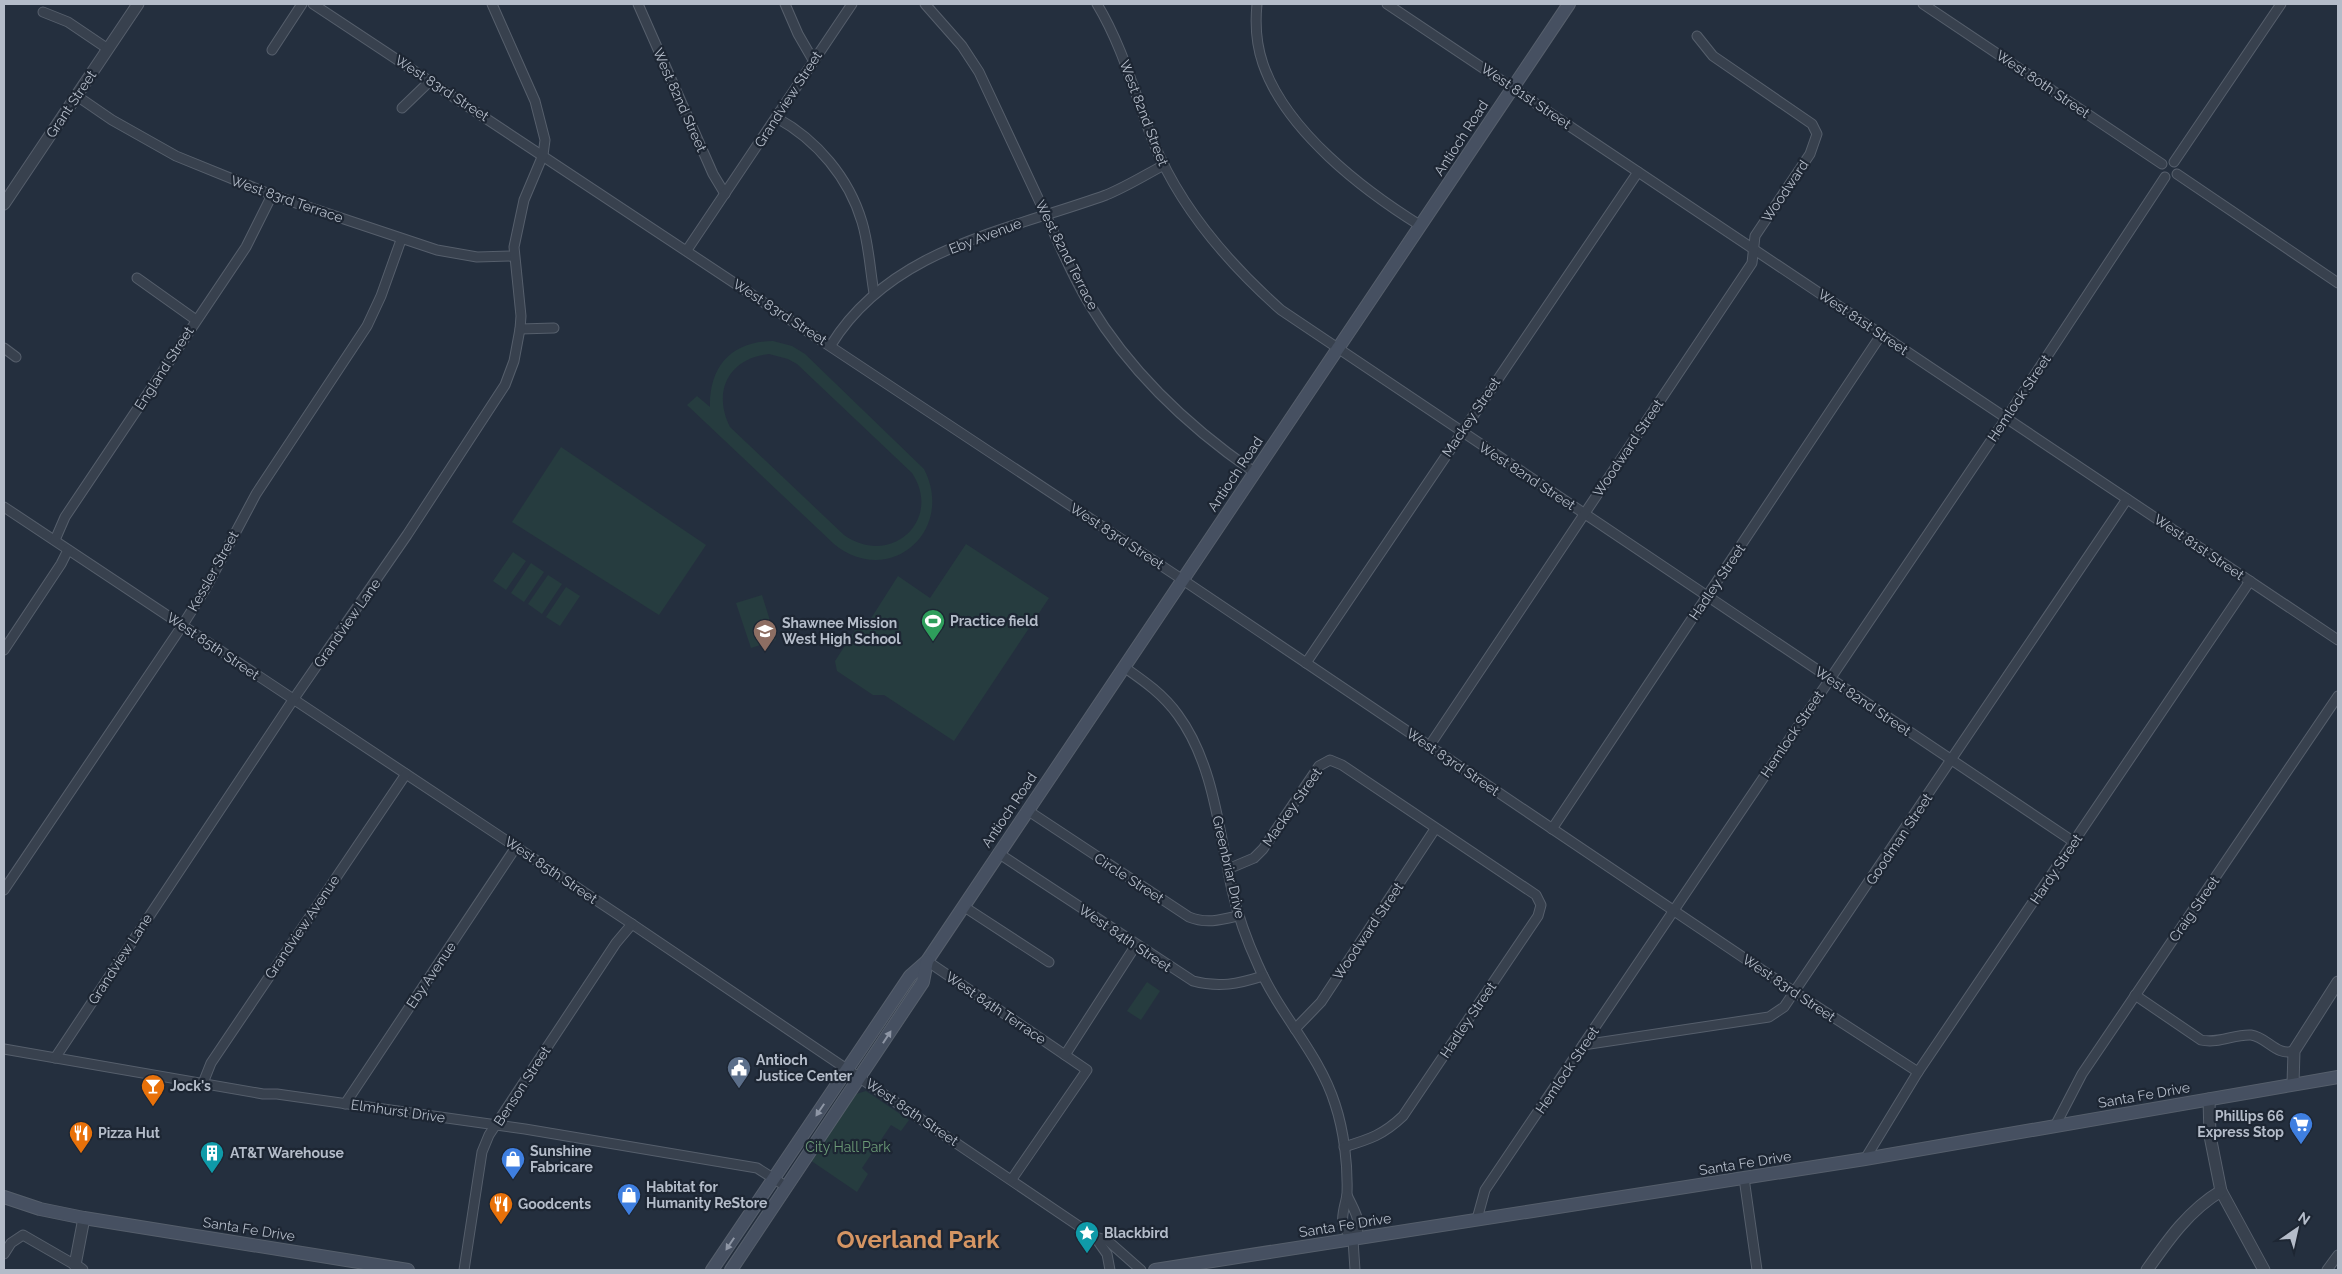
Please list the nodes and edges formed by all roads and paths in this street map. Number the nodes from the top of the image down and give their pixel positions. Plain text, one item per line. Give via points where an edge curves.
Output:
1 (138, 4) edge
2 (302, 4) edge
3 (313, 4) edge
4 (492, 4) edge
5 (638, 4) edge
6 (785, 4) edge
7 (852, 4) edge
8 (925, 4) edge
9 (1097, 4) edge
10 (1257, 4) edge
11 (1387, 4) edge
12 (1569, 4) edge
13 (1923, 4) edge
14 (2281, 4) edge
15 (43, 12) dead end
16 (1697, 36) dead end
17 (108, 49) junction
18 (272, 50) dead end
19 (813, 60) junction
20 (431, 80) junction
21 (1513, 87) junction
22 (77, 96) junction
23 (402, 108) dead end
24 (777, 118) junction
25 (544, 155) junction
26 (2174, 162) junction
27 (2162, 164) junction
28 (1164, 165) junction
29 (1638, 172) junction
30 (2177, 174) junction
31 (2164, 176) junction
32 (725, 194) junction
33 (272, 195) junction
34 (4, 204) edge
35 (1045, 214) junction
36 (1421, 226) junction
37 (401, 240) junction
38 (1754, 249) junction
39 (687, 250) junction
40 (514, 256) junction
41 (137, 278) dead end
42 (2338, 283) edge
43 (874, 293) junction
44 (196, 320) junction
45 (554, 328) dead end
46 (520, 329) junction
47 (1881, 335) junction
48 (831, 345) junction
49 (4, 348) edge
50 (1338, 350) junction
51 (16, 357) dead end
52 (2007, 417) junction
53 (1461, 432) junction
54 (1254, 472) junction
55 (2127, 499) junction
56 (4, 507) edge
57 (1585, 514) junction
58 (55, 540) junction
59 (68, 550) junction
60 (1183, 580) junction
61 (2250, 581) junction
62 (1707, 596) junction
63 (182, 626) junction
64 (2338, 640) edge
65 (4, 650) edge
66 (1306, 662) junction
67 (1124, 667) junction
68 (1829, 678) junction
69 (2338, 696) edge
70 (293, 700) junction
71 (1430, 745) junction
72 (1952, 760) junction
73 (406, 774) junction
74 (1027, 810) junction
75 (1435, 829) junction
76 (1552, 829) junction
77 (2074, 842) junction
78 (516, 847) junction
79 (998, 854) junction
80 (1228, 869) junction
81 (4, 890) edge
82 (963, 906) junction
83 (1674, 910) junction
84 (1238, 916) junction
85 (632, 924) junction
86 (1136, 945) junction
87 (927, 961) junction
88 (1049, 962) dead end
89 (1263, 976) junction
90 (2338, 982) edge
91 (1796, 993) junction
92 (2135, 995) junction
93 (1295, 1029) junction
94 (1584, 1045) junction
95 (4, 1049) edge
96 (2294, 1051) junction
97 (1065, 1055) junction
98 (55, 1058) junction
99 (848, 1069) junction
100 (1918, 1072) junction
101 (2338, 1076) edge
102 (861, 1078) junction
103 (203, 1083) junction
104 (2293, 1084) junction
105 (2210, 1099) junction
106 (345, 1104) junction
107 (496, 1126) junction
108 (2055, 1126) junction
109 (1344, 1147) junction
110 (1865, 1159) junction
111 (774, 1178) junction
112 (1744, 1178) junction
113 (1012, 1179) junction
114 (787, 1187) junction
115 (2221, 1191) junction
116 (1347, 1195) junction
117 (4, 1197) edge
118 (84, 1218) junction
119 (1477, 1219) junction
120 (1095, 1236) junction
121 (1354, 1240) junction
122 (4, 1254) edge
123 (2338, 1255) edge
124 (78, 1267) edge
125 (408, 1270) edge
126 (464, 1270) edge
127 (712, 1270) edge
128 (731, 1270) edge
129 (1110, 1270) edge
130 (1140, 1270) edge
131 (1155, 1270) edge
132 (1355, 1270) edge
133 (1758, 1270) edge
134 (2147, 1270) edge
135 (2264, 1270) edge
136 (2328, 1270) edge

1 - 17 street, Grant Street
2 - 18 street
3 - 20 street, West 83rd Street
4 - 25 street via 539,114
5 - 32 street, West 82nd Street via 713,174
6 - 19 street
7 - 19 street, Grandview Street
8 - 35 street, West 82nd Terrace via 962,46 979,72
9 - 28 street, West 82nd Street via 1119,46
10 - 36 street via 1257,39 1263,65 1272,85 1299,124 1353,179
11 - 21 street, West 81st Street
12 - 21 main road, Antioch Road
13 - 27 street, West 80th Street
14 - 26 street
15 - 17 street via 68,22
16 - 38 street, Woodward via 1713,56 1812,124 1817,134 1810,154 1755,236
17 - 22 street, Grant Street
19 - 24 street, Grandview Street
20 - 23 street
20 - 25 street, West 83rd Street
21 - 29 street, West 81st Street
21 - 36 main road, Antioch Road
22 - 33 street, West 83rd Terrace via 176,156
22 - 34 street, Grant Street
24 - 32 street, Grandview Street
24 - 43 street via 817,148 845,184 862,222
25 - 39 street, West 83rd Street
25 - 40 street, Grandview Lane via 524,200
26 - 27 street
26 - 30 street
27 - 31 street
28 - 35 street, Eby Avenue via 1108,194
28 - 50 street, West 82nd Street via 1198,221 1221,251 1281,310
29 - 38 street, West 81st Street
29 - 53 street, Mackey Street
30 - 31 street via 2172,178
30 - 42 street
31 - 52 street, Hemlock Street
32 - 39 street
33 - 37 street, West 83rd Terrace
33 - 44 street, England Street via 246,247
35 - 43 street, Eby Avenue via 939,254
35 - 54 street, West 82nd Terrace via 1090,306 1114,341 1170,405
36 - 50 main road, Antioch Road
37 - 40 street, West 83rd Terrace via 457,255
37 - 63 street, Kessler Street via 367,326 261,487
38 - 47 street, West 81st Street
38 - 57 street, Woodward Street via 1752,263
39 - 48 street, West 83rd Street
40 - 46 street, Grandview Lane
41 - 44 street
43 - 48 street, Eby Avenue via 850,318
44 - 58 street, England Street via 66,517
45 - 46 street
46 - 70 street, Grandview Lane via 514,362 496,400
47 - 52 street, West 81st Street
47 - 62 street, Hadley Street
48 - 60 street, West 83rd Street
49 - 51 street
50 - 53 street, West 82nd Street
50 - 54 main road, Antioch Road
52 - 55 street, West 81st Street
52 - 68 street, Hemlock Street
53 - 57 street, West 82nd Street
53 - 66 street, Mackey Street
54 - 60 main road, Antioch Road
55 - 61 street, West 81st Street
55 - 72 street, Goodman Street
56 - 58 street, West 85th Street
57 - 62 street, West 82nd Street
57 - 71 street, Woodward Street
58 - 59 street, West 85th Street
59 - 63 street, West 85th Street
59 - 65 street
60 - 66 street, West 83rd Street
60 - 67 main road, Antioch Road
61 - 64 street, West 81st Street
61 - 77 street, Hardy Street
62 - 68 street, West 82nd Street
62 - 76 street, Hadley Street
63 - 70 street, West 85th Street
63 - 81 street, Kessler Street
66 - 71 street, West 83rd Street
67 - 74 main road, Antioch Road
67 - 80 street, Greenbriar Drive via 1164,697 1188,730 1212,796
68 - 72 street, West 82nd Street
68 - 83 street, Hemlock Street
69 - 92 street, Craig Street
70 - 73 street, West 85th Street
70 - 98 street, Grandview Lane
71 - 76 street, West 83rd Street
72 - 77 street, West 82nd Street
72 - 91 street, Goodman Street
73 - 78 street, West 85th Street
73 - 103 street, Grandview Avenue via 217,1055
74 - 79 main road, Antioch Road
74 - 84 street, Circle Street via 1189,917 1216,921
75 - 80 street, Mackey Street via 1330,760 1319,766 1263,849 1254,858
75 - 93 street, Woodward Street via 1321,1002
75 - 109 street, Hadley Street via 1536,895 1541,905 1538,916 1403,1116 1377,1136
76 - 83 street, West 83rd Street
77 - 100 street, Hardy Street
78 - 85 street, West 85th Street
78 - 106 street, Eby Avenue
79 - 82 main road, Antioch Road
79 - 86 street, West 84th Street
80 - 84 street, Greenbriar Drive
82 - 87 main road, Antioch Road
82 - 88 street
83 - 91 street, West 83rd Street
83 - 94 street, Hemlock Street
84 - 89 street, Greenbriar Drive
85 - 99 street, West 85th Street
85 - 107 street, Benson Street via 521,1084
86 - 89 street, West 84th Street via 1178,974 1209,986 1226,986
86 - 97 street
87 - 97 street, West 84th Terrace
87 - 99 main road, Antioch Road via 910,976
102 -> 87 main road, Antioch Road via 923,982
89 - 93 street, Greenbriar Drive
90 - 96 street
91 - 94 street, Goodman Street via 1769,1017
91 - 100 street, West 83rd Street
92 - 96 street via 2201,1040 2211,1042 2252,1035 2283,1052
92 - 108 street, Craig Street via 2079,1079
93 - 109 street, Greenbriar Drive via 1326,1079
94 - 119 street, Hemlock Street via 1485,1190
95 - 98 street, Elmhurst Drive
96 - 104 street
97 - 113 street via 1088,1070
98 - 103 street, Elmhurst Drive
99 - 102 street, West 85th Street
99 -> 111 main road, Antioch Road
100 - 110 street, Hardy Street
101 - 104 main road, Santa Fe Drive
102 - 113 street, West 85th Street
102 - 114 main road, Antioch Road
103 - 106 street, Elmhurst Drive
104 - 105 main road, Santa Fe Drive
105 - 108 main road, Santa Fe Drive
105 - 115 street via 2210,1136
106 - 107 street, Elmhurst Drive
107 - 111 street, Elmhurst Drive via 756,1168
107 - 126 street, Benson Street via 482,1152
108 - 110 main road, Santa Fe Drive
109 - 116 street, Greenbriar Drive
110 - 112 main road, Santa Fe Drive
111 - 114 street, Elmhurst Drive
111 -> 127 main road, Antioch Road
112 - 119 main road, Santa Fe Drive
112 - 133 street
113 - 120 street, West 85th Street
114 - 128 main road, Antioch Road
115 - 134 street via 2204,1201 2187,1218
115 - 135 street
116 - 121 street, Greenbriar Drive via 1343,1224
116 - 121 street, Greenbriar Drive via 1360,1221 1360,1231
117 - 118 main road, Santa Fe Drive
118 - 124 street
118 - 125 main road, Santa Fe Drive
119 - 121 main road, Santa Fe Drive
120 - 129 street, West 85th Street via 1107,1254
120 - 130 street, West 85th Street via 1107,1240
121 - 131 main road, Santa Fe Drive
121 - 132 street
122 - 124 street via 11,1242 23,1235
123 - 136 street

